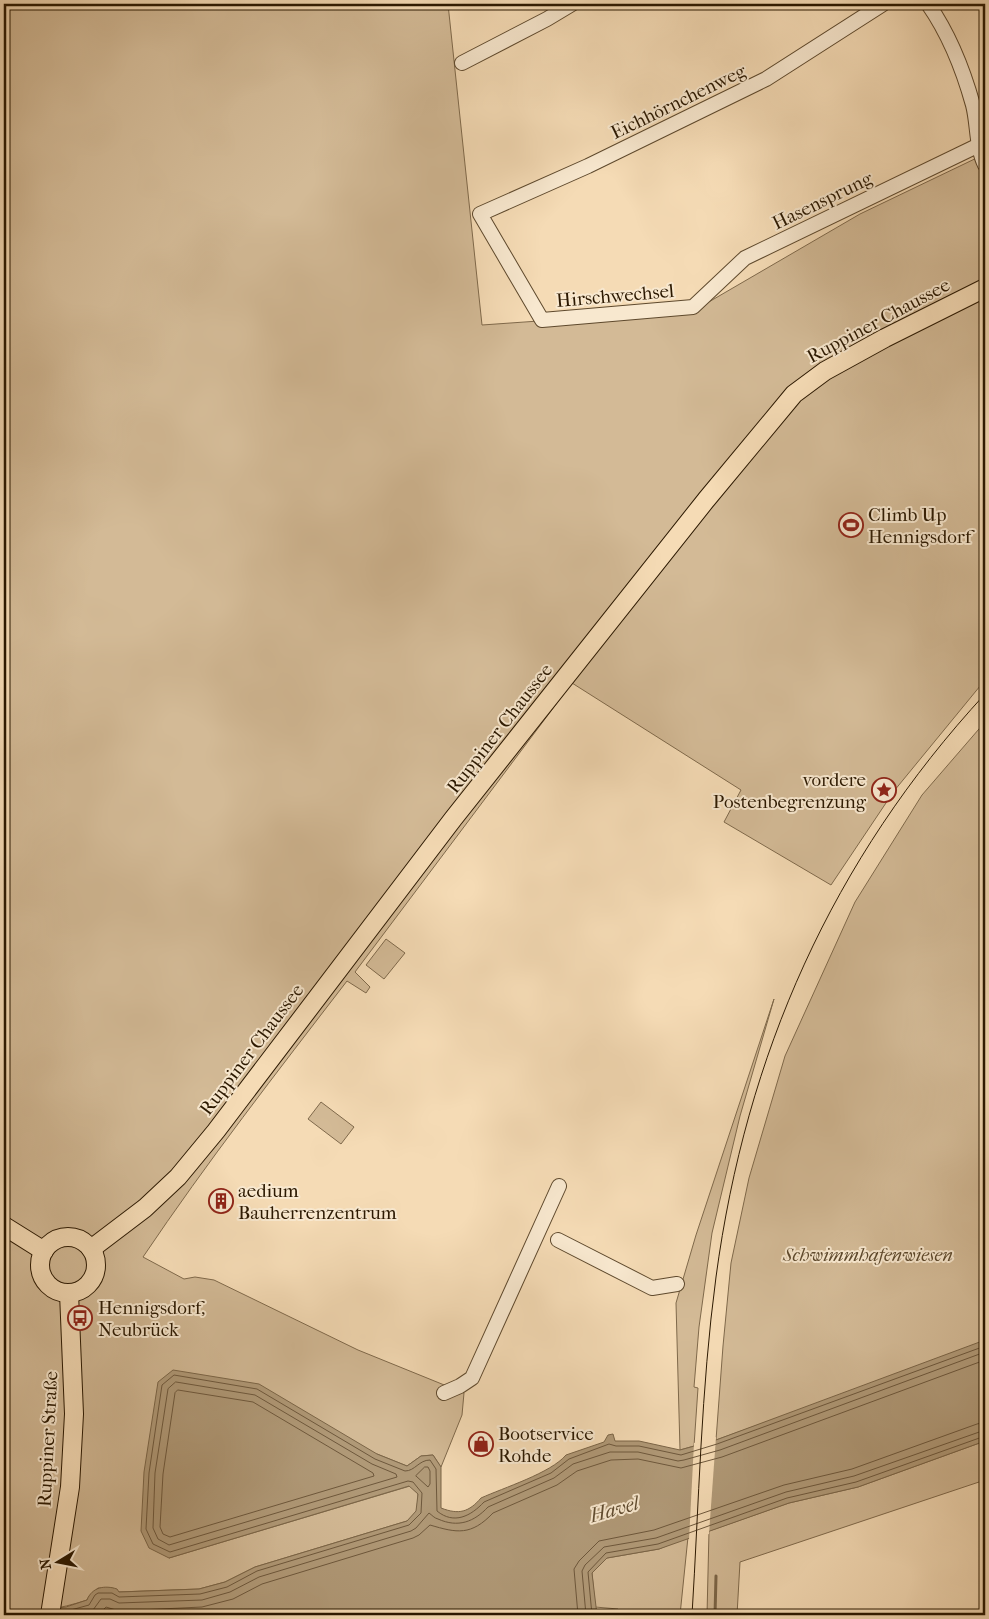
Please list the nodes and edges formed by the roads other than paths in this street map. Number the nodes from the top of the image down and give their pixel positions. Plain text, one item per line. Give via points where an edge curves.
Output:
1 (572, 4) edge
2 (883, 4) edge
3 (928, 4) edge
4 (462, 63) dead end
5 (979, 145) junction
6 (985, 165) edge
7 (480, 214) joint
8 (985, 288) edge
9 (693, 307) joint
10 (559, 1186) dead end
11 (4, 1226) edge
12 (558, 1240) dead end
13 (91, 1249) junction
14 (44, 1251) junction
15 (677, 1284) dead end
16 (69, 1293) junction
17 (444, 1393) dead end
18 (50, 1615) edge

1 - 4 street
2 - 7 street, Eichhörnchenweg via 766,79 588,166
3 - 5 street via 958,59 973,106
5 - 6 street
5 - 9 street, Hasensprung via 745,258
7 - 9 street, Hirschwechsel via 542,320
8 - 13 main road, Ruppiner Chaussee via 825,370 794,394 453,819 216,1131 178,1177 145,1208
10 - 17 street via 472,1378
11 - 14 main road
12 - 15 street via 652,1288
13 - 14 main road via 77,1238 67,1237 50,1243
13 - 16 main road via 96,1264 92,1279 83,1289
14 - 16 main road via 40,1260 44,1280 59,1292
16 - 18 main road, Ruppiner Straße via 74,1414 70,1487

